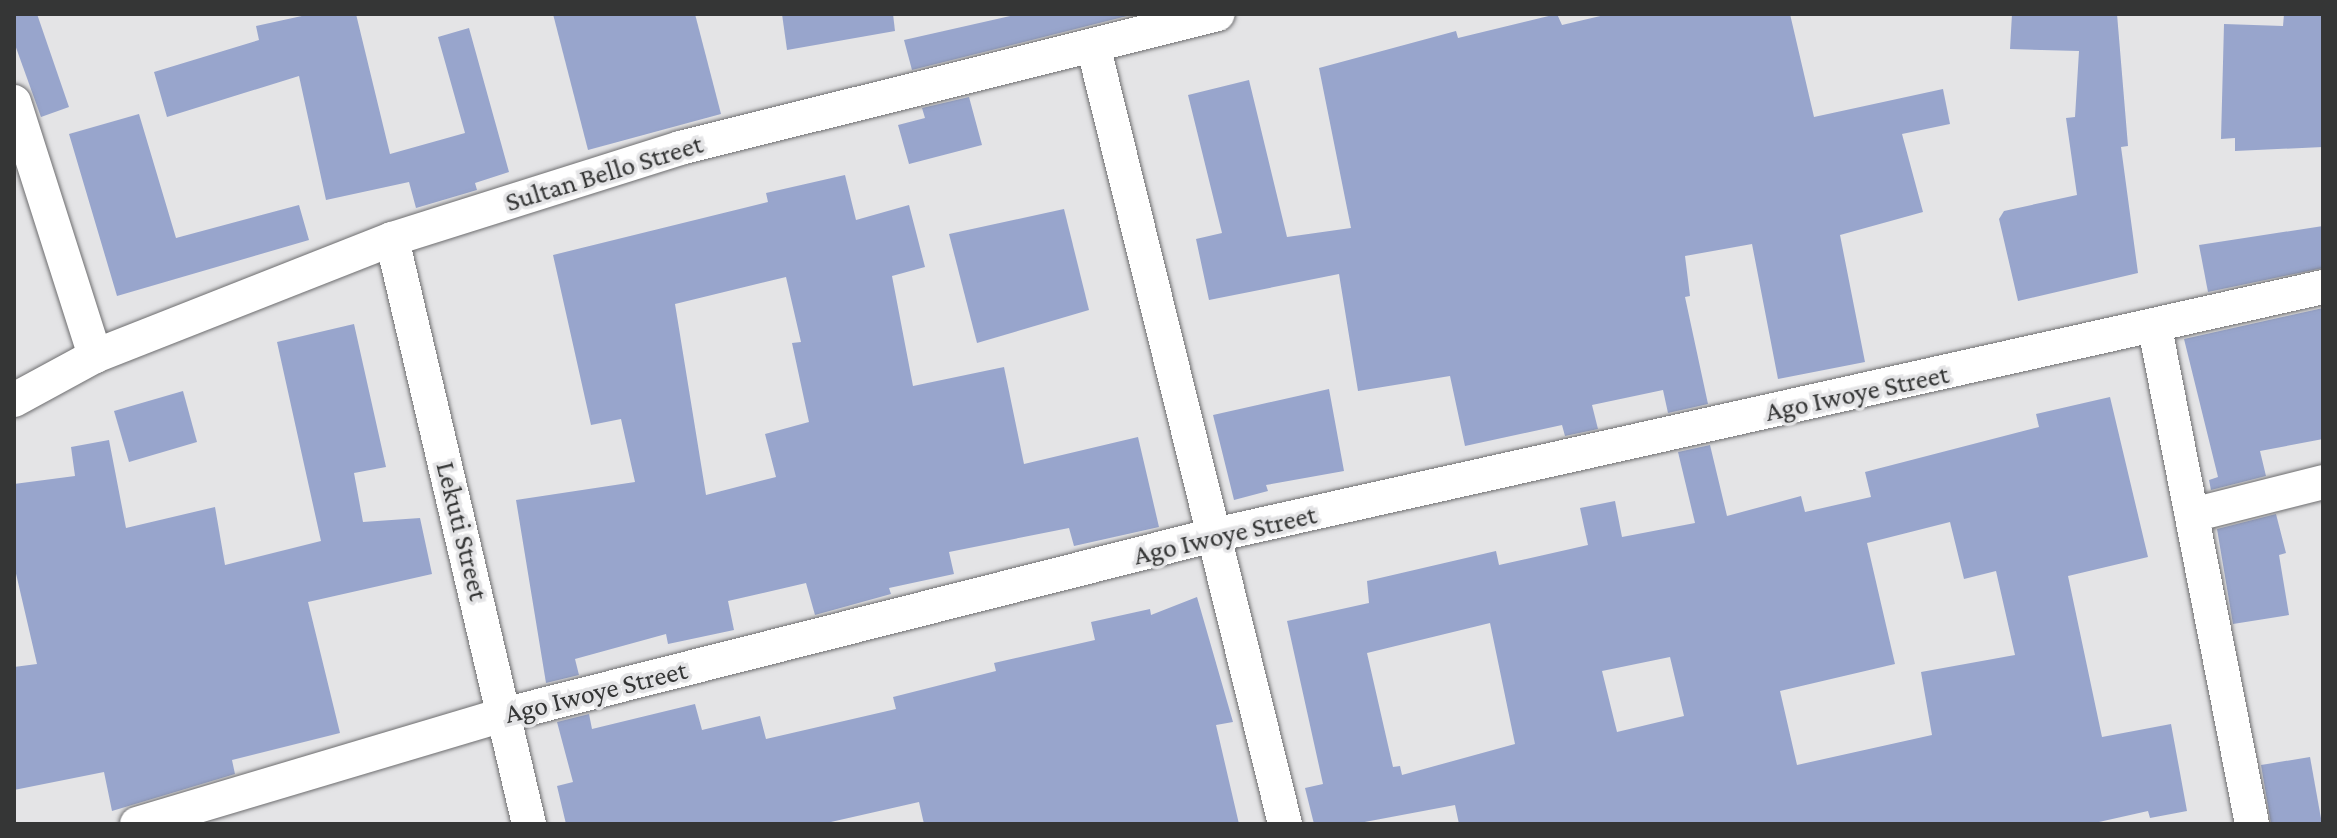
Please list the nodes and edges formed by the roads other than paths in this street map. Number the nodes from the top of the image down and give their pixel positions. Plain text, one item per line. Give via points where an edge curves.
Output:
1 (1218, 14) edge
2 (1093, 45) junction
3 (14, 102) edge
4 (392, 239) junction
5 (2323, 287) edge
6 (2155, 328) junction
7 (95, 356) junction
8 (14, 400) edge
9 (2323, 482) edge
10 (2192, 515) junction
11 (1210, 536) junction
12 (507, 714) junction
13 (137, 824) edge
14 (529, 824) edge
15 (1285, 824) edge
16 (2252, 824) edge

1 - 2 street, Sultan Bello Street
2 - 4 street, Sultan Bello Street via 680,148
2 - 11 street
3 - 7 street
4 - 7 street, Sultan Bello Street
4 - 12 street, Lekuti Street
5 - 6 street, Ago Iwoye Street
6 - 10 street
6 - 11 street, Ago Iwoye Street
7 - 8 street, Sultan Bello Street
9 - 10 street
10 - 16 street
11 - 12 street, Ago Iwoye Street
11 - 15 street
12 - 13 street, Ago Iwoye Street
12 - 14 street, Lekuti Street

